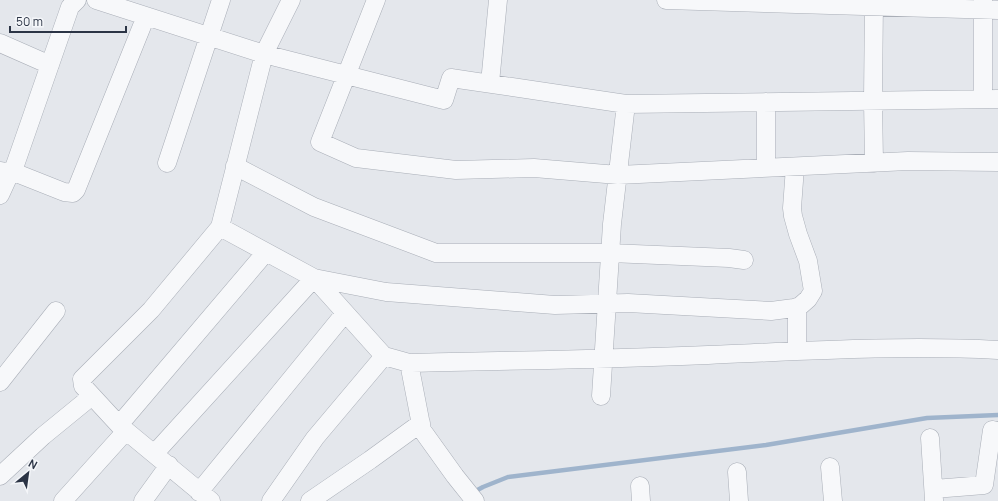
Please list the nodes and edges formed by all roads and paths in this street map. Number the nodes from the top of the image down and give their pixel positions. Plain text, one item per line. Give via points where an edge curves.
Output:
1 (77, 0) edge
2 (96, 0) edge
3 (221, 0) edge
4 (291, 0) edge
5 (376, 0) edge
6 (498, 0) edge
7 (666, 0) edge
8 (673, 0) edge
9 (874, 3) edge
10 (988, 7) edge
11 (144, 10) edge
12 (210, 37) junction
13 (0, 43) edge
14 (264, 54) junction
15 (50, 65) junction
16 (347, 75) junction
17 (490, 83) junction
18 (991, 99) edge
19 (873, 100) junction
20 (766, 102) junction
21 (626, 104) junction
22 (998, 162) edge
23 (167, 163) dead end
24 (874, 163) junction
25 (235, 166) junction
26 (795, 167) junction
27 (766, 168) junction
28 (6, 171) edge
29 (618, 175) junction
30 (0, 195) edge
31 (220, 228) junction
32 (266, 252) junction
33 (610, 253) junction
34 (744, 260) dead end
35 (314, 278) junction
36 (607, 304) junction
37 (797, 307) junction
38 (56, 311) dead end
39 (345, 312) junction
40 (998, 350) edge
41 (798, 351) junction
42 (384, 356) junction
43 (603, 359) junction
44 (409, 363) junction
45 (0, 382) edge
46 (92, 396) junction
47 (600, 396) dead end
48 (421, 423) junction
49 (122, 428) junction
50 (998, 431) edge
51 (930, 438) dead end
52 (154, 453) junction
53 (169, 465) junction
54 (830, 467) dead end
55 (737, 472) dead end
56 (0, 476) edge
57 (934, 495) edge
58 (205, 496) edge
59 (63, 501) edge
60 (143, 501) edge
61 (271, 501) edge
62 (310, 501) edge
63 (475, 501) edge
64 (739, 501) edge
65 (833, 501) edge

1 - 15 street via 70,7
2 - 11 street
3 - 12 street
4 - 14 street
5 - 16 street
6 - 17 street
7 - 8 street
8 - 9 street
9 - 10 street
9 - 19 street
10 - 18 street
11 - 12 street
11 - 28 street via 76,190 73,193 64,192
12 - 14 street
12 - 23 street
13 - 15 street
14 - 16 street
14 - 25 street
15 - 28 street via 16,163
16 - 17 street via 444,100 451,78
16 - 29 street via 320,142 356,158 456,170 534,168
17 - 21 street
18 - 19 street
19 - 20 street
19 - 24 street
20 - 21 street
20 - 27 street
21 - 29 street
22 - 24 street
24 - 26 street
25 - 31 street
25 - 33 street via 314,207 436,253
26 - 27 street
26 - 37 street via 793,216 808,261 813,291 810,297
27 - 29 street
28 - 30 street
29 - 33 street
31 - 32 street
31 - 46 street via 150,310 85,375 81,381 82,386
32 - 35 street
32 - 49 street
33 - 34 street
33 - 36 street
35 - 36 street via 386,292 555,305
35 - 39 street
35 - 52 street
36 - 37 street via 771,311
36 - 43 street
37 - 41 street
38 - 45 street
39 - 42 street
39 - 58 street
40 - 41 street via 953,348
41 - 43 street
42 - 44 street
42 - 61 street via 315,438
43 - 44 street
43 - 47 street
44 - 48 street
46 - 49 street
46 - 56 street
48 - 62 street
48 - 63 street via 422,430
49 - 52 street
49 - 59 street
50 - 57 street via 992,430 984,485
51 - 57 street
52 - 53 street
53 - 58 street
53 - 60 street
54 - 65 street
55 - 64 street

